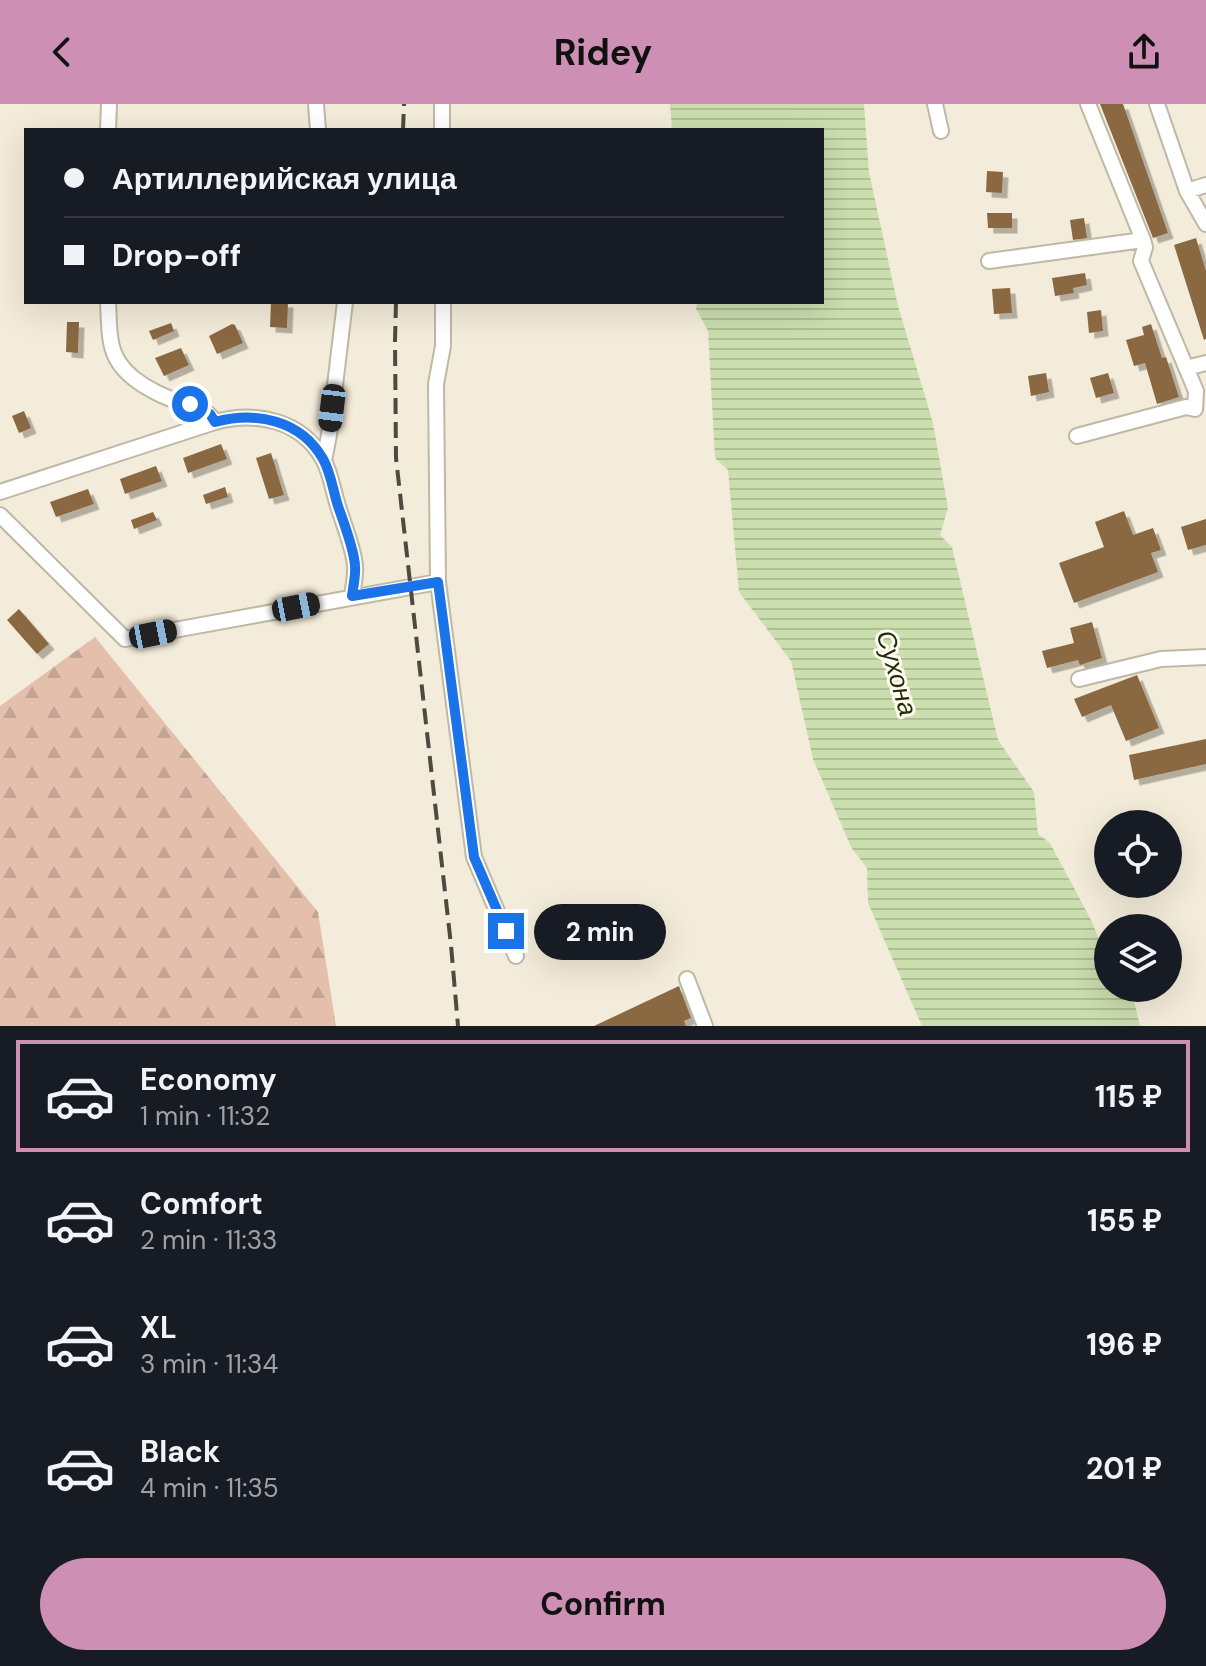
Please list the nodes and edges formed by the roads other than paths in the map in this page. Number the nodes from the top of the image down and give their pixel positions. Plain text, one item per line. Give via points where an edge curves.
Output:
1 (109, 104) edge
2 (316, 104) edge
3 (442, 104) edge
4 (935, 104) edge
5 (1088, 104) edge
6 (1157, 104) edge
7 (108, 128) edge
8 (318, 128) edge
9 (442, 128) edge
10 (941, 131) dead end
11 (1206, 185) edge
12 (1187, 191) junction
13 (1206, 224) edge
14 (1143, 240) junction
15 (989, 261) dead end
16 (108, 304) edge
17 (345, 304) edge
18 (443, 304) edge
19 (1206, 363) edge
20 (1186, 368) junction
21 (1195, 409) junction
22 (215, 422) junction
23 (1206, 422) edge
24 (1077, 436) dead end
25 (324, 461) junction
26 (0, 492) edge
27 (0, 515) edge
28 (438, 582) junction
29 (352, 596) junction
30 (1206, 657) edge
31 (1079, 679) dead end
32 (516, 956) dead end
33 (687, 979) dead end
34 (705, 1026) edge

1 - 7 street
2 - 8 street
3 - 9 street
4 - 10 street
5 - 14 street
6 - 12 street
11 - 12 street
12 - 13 street
14 - 15 street
14 - 20 street via 1141,261
16 - 22 street via 112,349 125,371 160,395 203,409
17 - 25 street
18 - 28 street via 436,384
19 - 20 street
20 - 21 street via 1196,391
21 - 23 street
21 - 24 street
22 - 25 street via 251,417 282,423 310,441
22 - 26 street
25 - 29 street via 355,565
27 - 29 street via 125,639
28 - 29 street
28 - 32 street via 474,857
30 - 31 street via 1161,659
33 - 34 street

